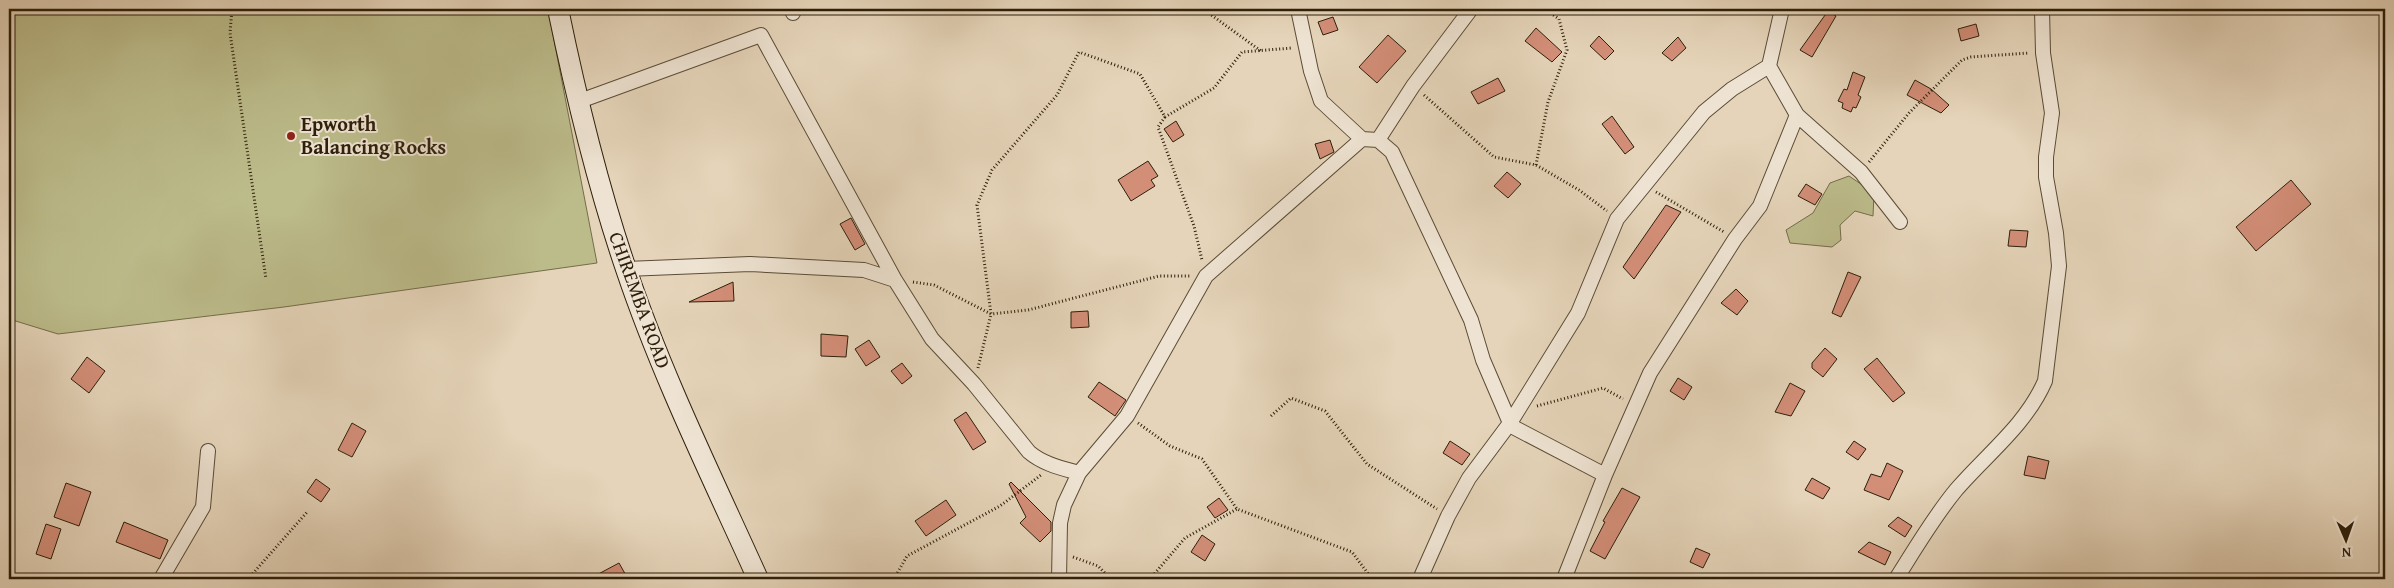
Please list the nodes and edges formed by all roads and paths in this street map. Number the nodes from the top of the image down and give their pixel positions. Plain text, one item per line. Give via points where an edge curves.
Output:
1 (232, 9) edge
2 (558, 9) edge
3 (1203, 9) edge
4 (1298, 9) edge
5 (1471, 9) edge
6 (1546, 9) edge
7 (1782, 9) edge
8 (2042, 9) edge
9 (1305, 46) junction
10 (1261, 51) junction
11 (2042, 53) junction
12 (1769, 66) junction
13 (1413, 86) junction
14 (577, 102) junction
15 (1797, 114) junction
16 (1164, 117) junction
17 (1362, 139) junction
18 (1378, 140) junction
19 (1536, 165) junction
20 (1860, 172) junction
21 (1645, 186) junction
22 (1617, 219) junction
23 (1900, 222) dead end
24 (1735, 239) junction
25 (626, 269) junction
26 (1206, 276) junction
27 (266, 279) dead end
28 (895, 280) junction
29 (991, 314) junction
30 (974, 384) junction
31 (1636, 406) junction
32 (1127, 416) junction
33 (1271, 416) dead end
34 (1514, 418) junction
35 (208, 451) dead end
36 (1054, 466) junction
37 (1079, 473) junction
38 (1605, 475) junction
39 (1237, 509) junction
40 (308, 511) dead end
41 (1448, 516) junction
42 (1060, 552) junction
43 (161, 579) edge
44 (248, 579) edge
45 (758, 579) edge
46 (894, 579) edge
47 (1059, 579) edge
48 (1111, 579) edge
49 (1150, 579) edge
50 (1372, 579) edge
51 (1420, 579) edge
52 (1564, 579) edge
53 (1896, 579) edge

1 - 27 path via 230,33
2 - 14 main road, CHIREMBA ROAD
3 - 10 path
4 - 9 street
5 - 13 street
6 - 19 path via 1559,19 1567,50 1548,102
7 - 12 street
8 - 11 street
9 - 10 path
9 - 17 street via 1320,101
10 - 16 path via 1242,52 1214,88
11 - 20 path via 1962,60 1909,113
11 - 53 street via 2052,113 2046,177 2058,266 2045,381 2038,399 2020,422 1936,516
12 - 15 street
12 - 21 street via 1732,89 1704,112
13 - 18 street
13 - 19 path via 1494,157
14 - 25 main road, CHIREMBA ROAD
14 - 28 street via 761,34
15 - 20 street
15 - 24 street via 1760,206
16 - 26 path via 1158,127 1194,226
16 - 29 path via 1140,74 1079,52 1057,95 992,170 977,205
17 - 18 street
17 - 26 street
18 - 34 street via 1392,152 1407,180 1471,320 1486,368
19 - 22 path via 1579,190
20 - 23 street
21 - 22 street
21 - 24 path
22 - 34 street via 1578,313
24 - 31 street via 1650,373
25 - 28 street via 750,264 864,270
25 - 45 main road, CHIREMBA ROAD via 673,393
26 - 29 path via 1159,276 1028,310
26 - 32 street
28 - 29 path via 934,285
28 - 30 street via 932,339
29 - 30 path
30 - 36 street via 1029,452
31 - 34 path via 1603,388
31 - 38 street
32 - 37 street
32 - 39 path via 1170,446 1202,459
33 - 41 path via 1291,398 1326,411 1367,464
34 - 38 street via 1515,428
34 - 41 street via 1469,478
35 - 43 street via 203,507
36 - 37 street
36 - 46 path via 1000,506 907,556
37 - 42 street via 1064,505
38 - 52 street
39 - 49 path via 1184,538
39 - 50 path via 1352,552
40 - 44 path
41 - 51 street
42 - 47 street
42 - 48 path via 1098,566

